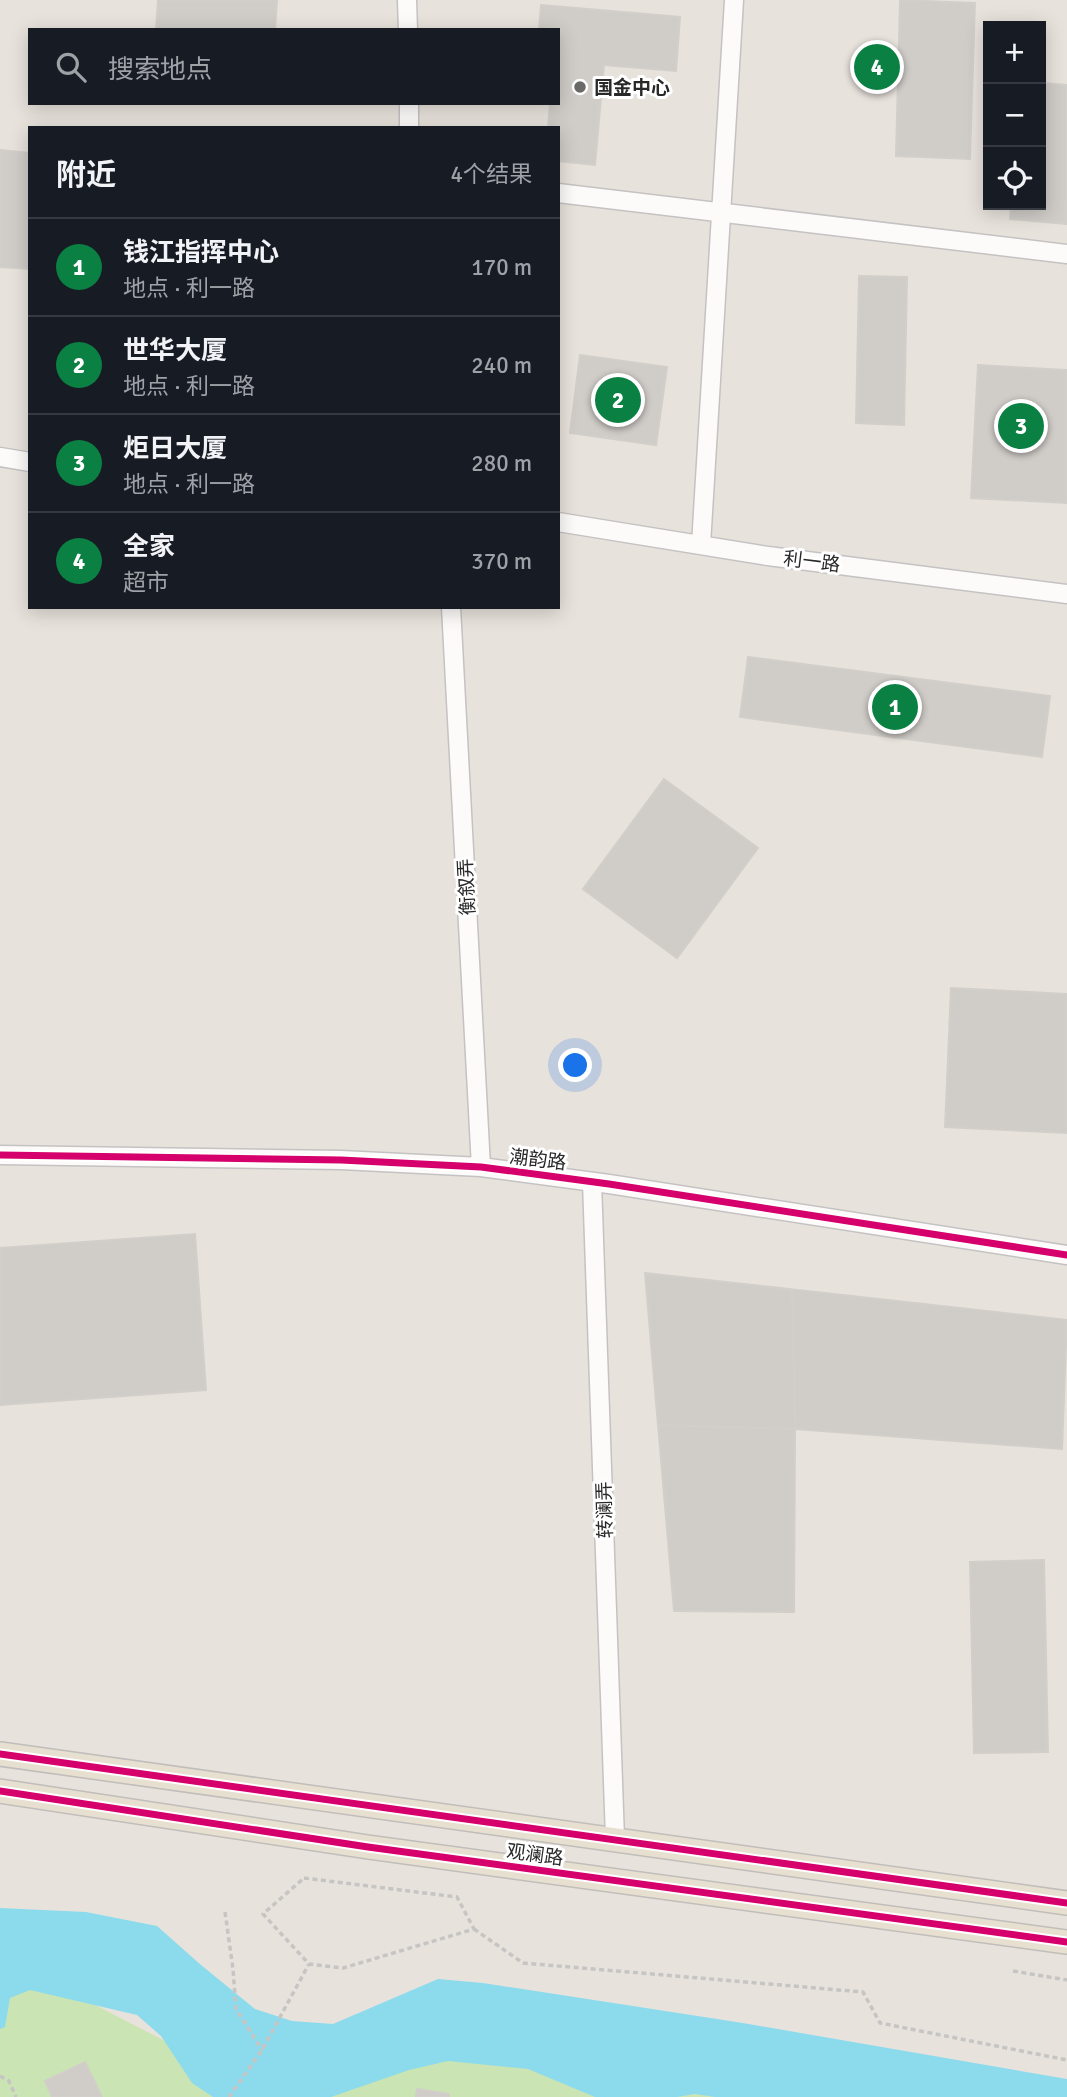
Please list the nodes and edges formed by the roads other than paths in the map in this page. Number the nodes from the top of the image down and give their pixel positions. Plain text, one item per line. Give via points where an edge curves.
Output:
1 (407, 0) edge
2 (734, 0) edge
3 (408, 28) edge
4 (409, 105) edge
5 (409, 126) edge
6 (560, 193) edge
7 (721, 213) junction
8 (1067, 254) edge
9 (0, 457) edge
10 (28, 462) edge
11 (560, 522) edge
12 (701, 545) junction
13 (1067, 594) edge
14 (451, 609) edge
15 (0, 1155) edge
16 (481, 1167) junction
17 (592, 1182) junction
18 (1067, 1255) edge
19 (0, 1754) edge
20 (0, 1791) edge
21 (615, 1839) junction
22 (1067, 1903) edge
23 (1067, 1942) edge

1 - 3 street
2 - 7 street
4 - 5 street
6 - 7 street
7 - 8 street
7 - 12 street
9 - 10 street
11 - 12 street, 利一路
12 - 13 street, 利一路
14 - 16 street, 衡叙弄
15 - 16 street, 潮韵路 via 341,1160
16 - 17 street, 潮韵路
17 - 18 street, 潮韵路
17 - 21 street, 转澜弄
19 - 21 main road, 观澜路
20 - 23 main road, 观澜路 via 368,1847
21 - 22 main road, 观澜路

